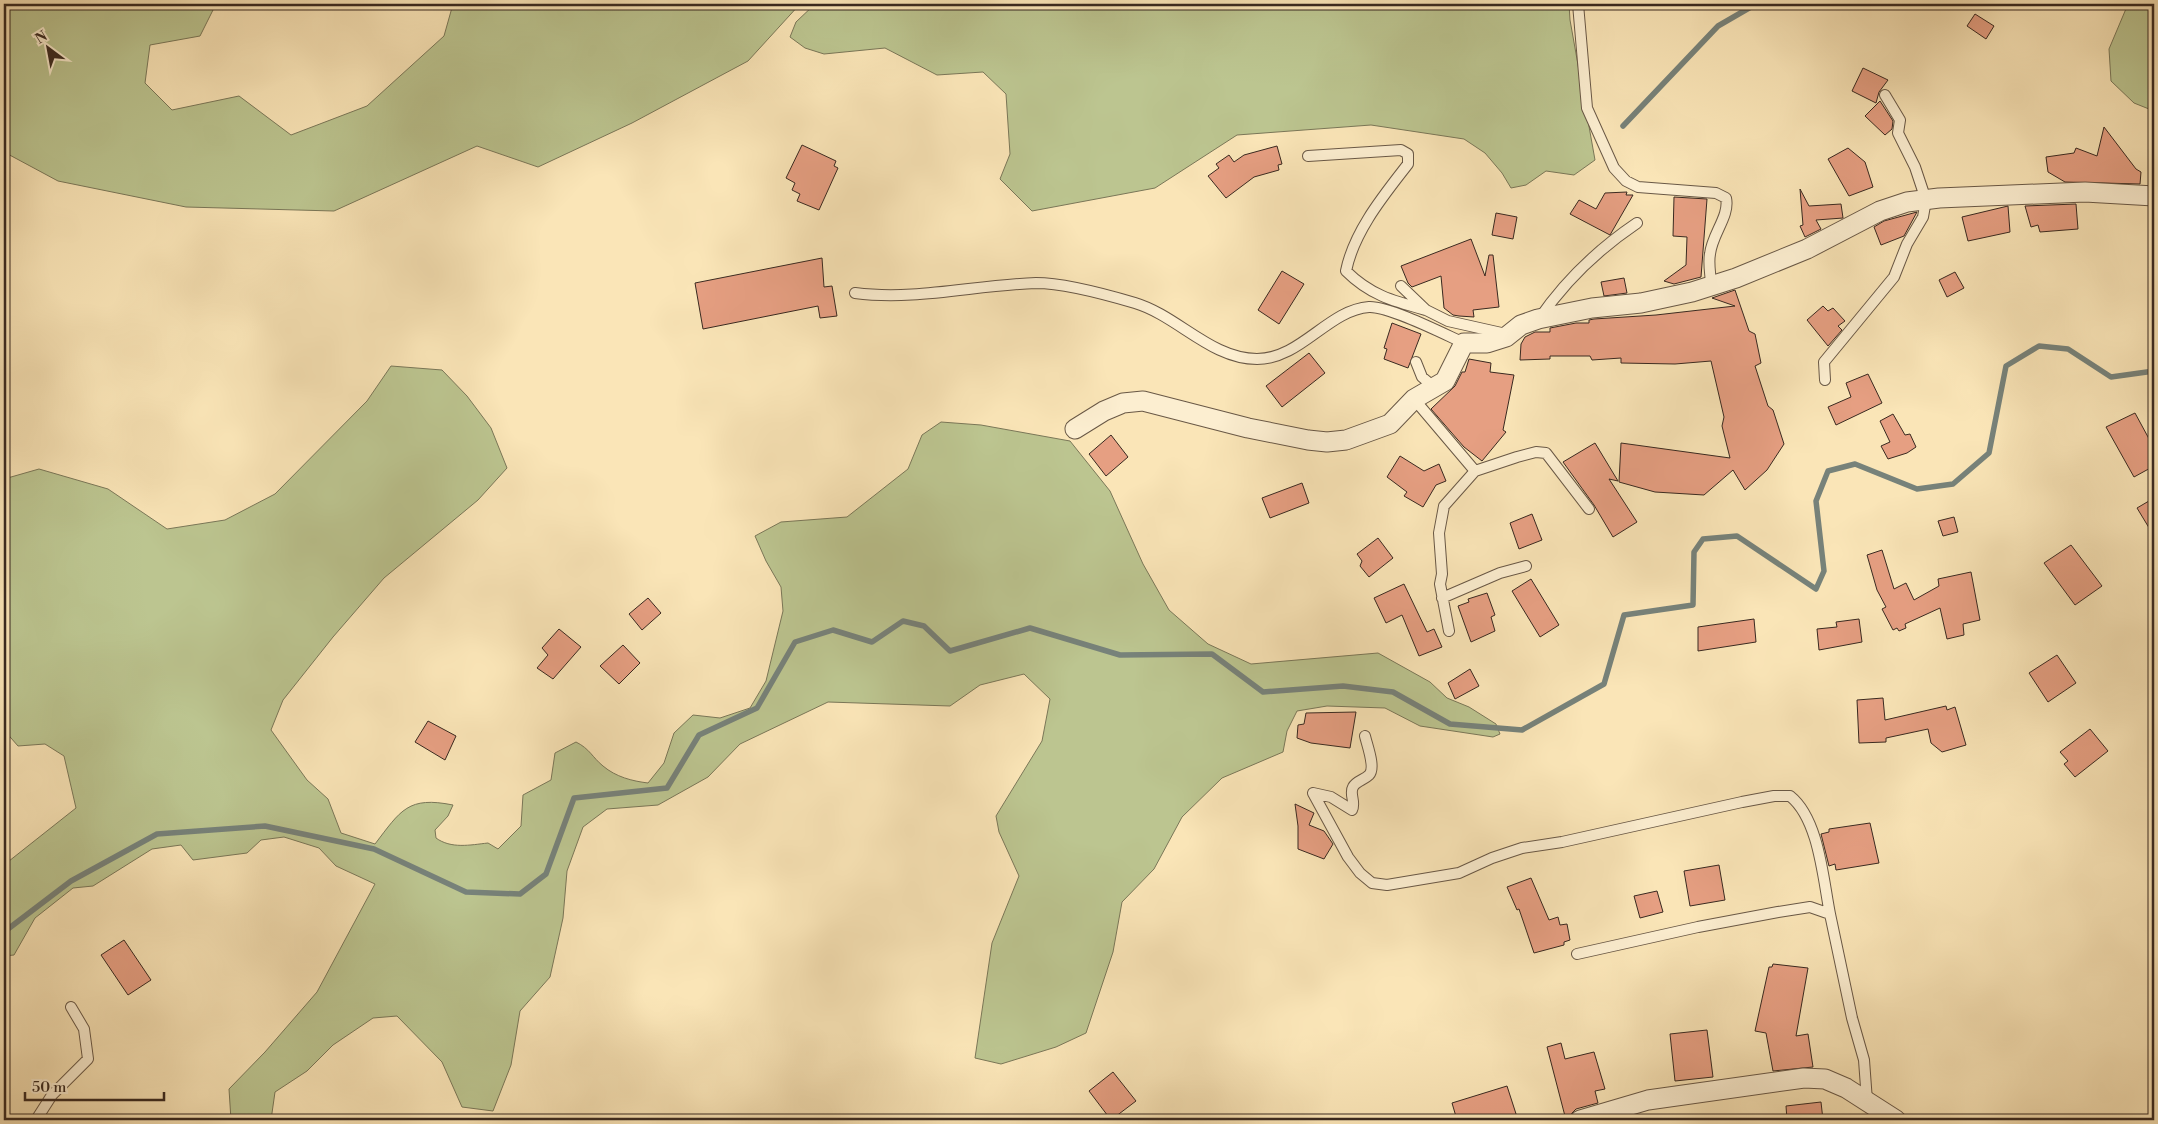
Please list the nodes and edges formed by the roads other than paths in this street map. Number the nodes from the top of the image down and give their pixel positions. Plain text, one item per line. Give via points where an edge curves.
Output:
1 (1578, 4) edge
2 (1885, 95) dead end
3 (1308, 156) dead end
4 (2154, 196) edge
5 (1926, 200) junction
6 (1638, 223) dead end
7 (1401, 286) dead end
8 (1711, 286) junction
9 (855, 293) dead end
10 (1426, 310) junction
11 (1538, 319) junction
12 (1508, 334) junction
13 (1464, 343) junction
14 (1416, 362) dead end
15 (1825, 380) dead end
16 (1434, 387) junction
17 (1414, 399) junction
18 (1075, 429) dead end
19 (1475, 471) junction
20 (1589, 509) dead end
21 (1526, 566) dead end
22 (1442, 598) junction
23 (1449, 631) dead end
24 (1365, 736) dead end
25 (1830, 914) junction
26 (1577, 954) dead end
27 (71, 1007) dead end
28 (1867, 1101) junction
29 (36, 1120) edge
30 (1580, 1120) edge
31 (1896, 1120) edge

1 - 8 lane via 1588,108 1614,168 1626,181 1638,187 1716,193 1726,198 1728,207 1710,254
2 - 5 lane via 1900,120 1898,133 1915,167
3 - 10 lane via 1401,150 1408,154 1408,164 1379,202 1349,255 1346,270 1359,284 1384,298
4 - 5 street via 2086,192
5 - 8 street via 1880,211 1807,249
5 - 15 lane via 1923,217 1907,244 1894,277 1824,362
6 - 11 lane via 1591,260 1555,296
7 - 10 lane
8 - 11 street via 1641,304 1592,308
9 - 13 lane via 883,297 1038,283 1083,290 1152,308 1208,344 1245,358 1277,356 1306,341 1330,323 1370,307
10 - 12 lane via 1448,321
11 - 12 street via 1520,325
12 - 13 street via 1487,343
13 - 16 street via 1445,381
14 - 16 lane via 1422,377
16 - 17 street
17 - 18 street via 1390,424 1368,434 1327,442 1248,428 1143,401 1123,403
17 - 19 lane
19 - 20 lane via 1517,456 1546,453
19 - 22 lane via 1444,506 1439,533
21 - 22 lane via 1500,573
22 - 23 lane
24 - 25 lane via 1372,770 1354,784 1351,790 1352,810 1331,797 1313,793 1348,857 1372,884 1387,885 1460,873 1522,848 1742,802 1790,796 1804,811 1817,846
25 - 26 lane via 1810,907 1778,912
25 - 28 lane via 1864,1060
27 - 29 lane via 84,1030 88,1059 52,1095
28 - 30 street via 1825,1079 1804,1078 1644,1101
28 - 31 street

